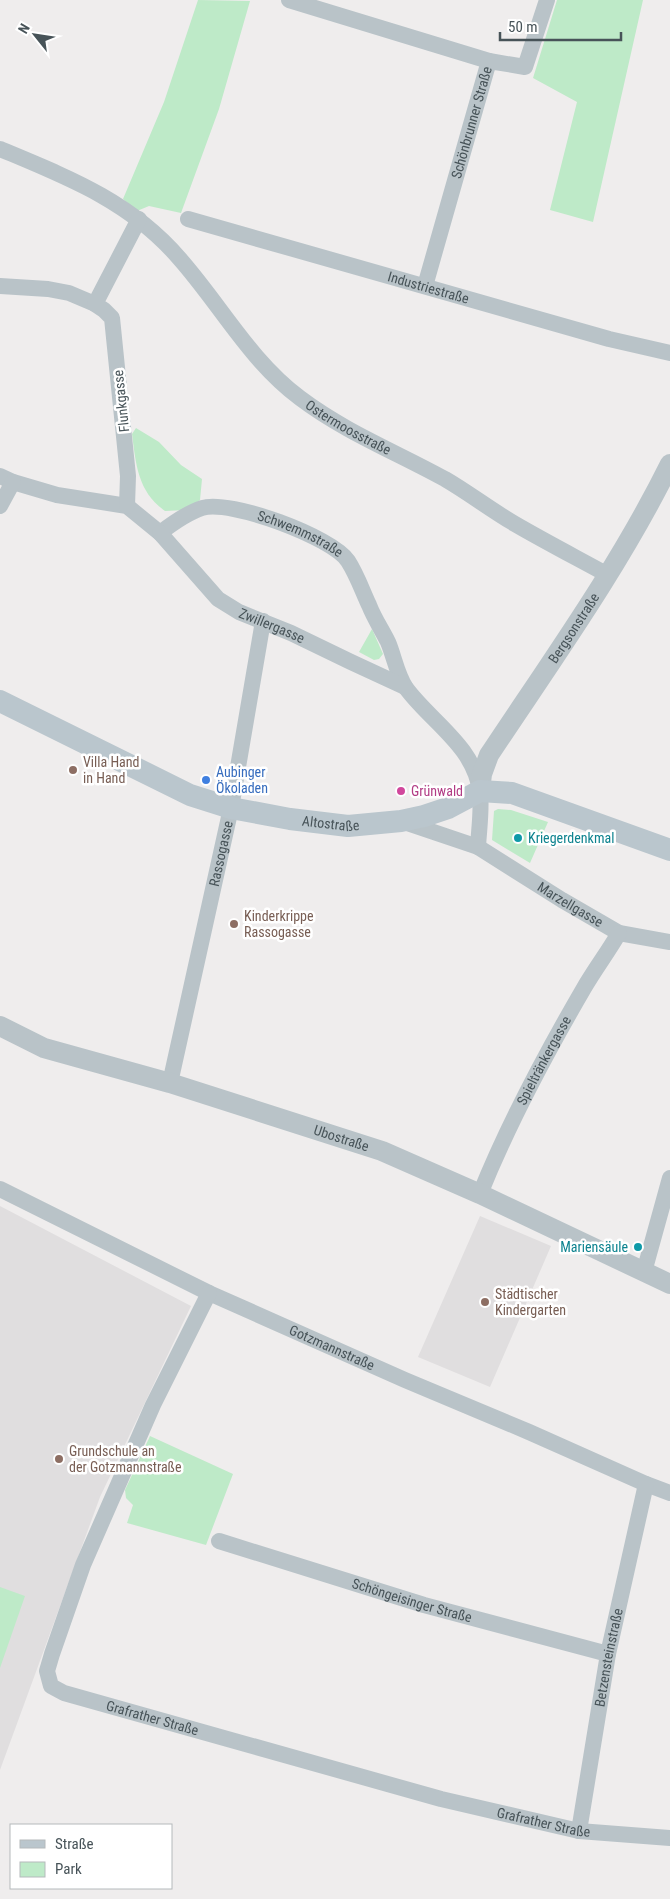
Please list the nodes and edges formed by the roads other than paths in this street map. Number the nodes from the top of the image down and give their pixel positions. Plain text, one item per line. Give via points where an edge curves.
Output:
1 (289, 0) edge
2 (546, 0) edge
3 (489, 61) junction
4 (0, 149) edge
5 (139, 219) junction
6 (188, 219) dead end
7 (0, 286) edge
8 (425, 286) junction
9 (95, 304) junction
10 (670, 353) edge
11 (670, 464) edge
12 (7, 479) edge
13 (0, 506) edge
14 (127, 506) junction
15 (160, 533) junction
16 (608, 575) junction
17 (263, 621) junction
18 (405, 687) junction
19 (0, 701) edge
20 (480, 791) junction
21 (231, 808) junction
22 (401, 821) junction
23 (478, 847) junction
24 (670, 850) edge
25 (619, 933) junction
26 (670, 942) edge
27 (0, 1026) edge
28 (170, 1083) junction
29 (670, 1178) edge
30 (0, 1189) edge
31 (480, 1194) junction
32 (644, 1272) junction
33 (670, 1284) edge
34 (209, 1293) junction
35 (646, 1484) junction
36 (670, 1493) edge
37 (219, 1541) dead end
38 (608, 1654) junction
39 (579, 1831) junction
40 (670, 1838) edge

1 - 3 street
2 - 3 street, Schönbrunner Straße via 526,67
3 - 8 street, Schönbrunner Straße
4 - 5 street via 63,175
5 - 9 street
5 - 16 street, Ostermoosstraße via 179,257 265,368 299,397 337,424 446,480 514,524
6 - 8 street, Industriestraße
7 - 9 street, Flunkgasse via 70,293
8 - 10 street, Industriestraße via 609,339
9 - 14 street, Flunkgasse via 112,318 128,476
11 - 16 street, Bergsonstraße
12 - 13 street
12 - 14 street via 57,495
14 - 15 street
15 - 17 street, Zwillergasse via 218,599
15 - 18 street, Schwemmstraße via 203,507 219,506 273,519 321,539 347,558 388,642
16 - 20 street, Bergsonstraße via 489,755
17 - 18 street, Zwillergasse
17 - 21 street, Rassogasse
18 - 20 street, Schwemmstraße via 462,748 475,770
19 - 21 main road, Altostraße via 190,795
20 - 22 main road, Altostraße via 448,808
20 - 23 street
20 - 24 main road via 512,793
21 - 22 main road, Altostraße via 348,826
21 - 28 street, Rassogasse
22 - 23 street, Marzellgasse
23 - 25 street, Marzellgasse
25 - 26 street, Marzellgasse
25 - 31 street, Spieltränkergasse via 537,1072 505,1134
27 - 28 street, Ubostraße via 44,1048
28 - 31 street, Ubostraße via 382,1151
29 - 32 street
30 - 34 street, Gotzmannstraße
31 - 32 street, Ubostraße
32 - 33 street, Ubostraße
34 - 35 street, Gotzmannstraße
34 - 39 street, Grafrather Straße via 153,1405 83,1565 47,1671 51,1686 64,1693 431,1796
35 - 36 street, Gotzmannstraße
35 - 38 street, Betzensteinstraße
37 - 38 street, Schöngeisinger Straße via 424,1605
38 - 39 street, Betzensteinstraße
39 - 40 street, Grafrather Straße

